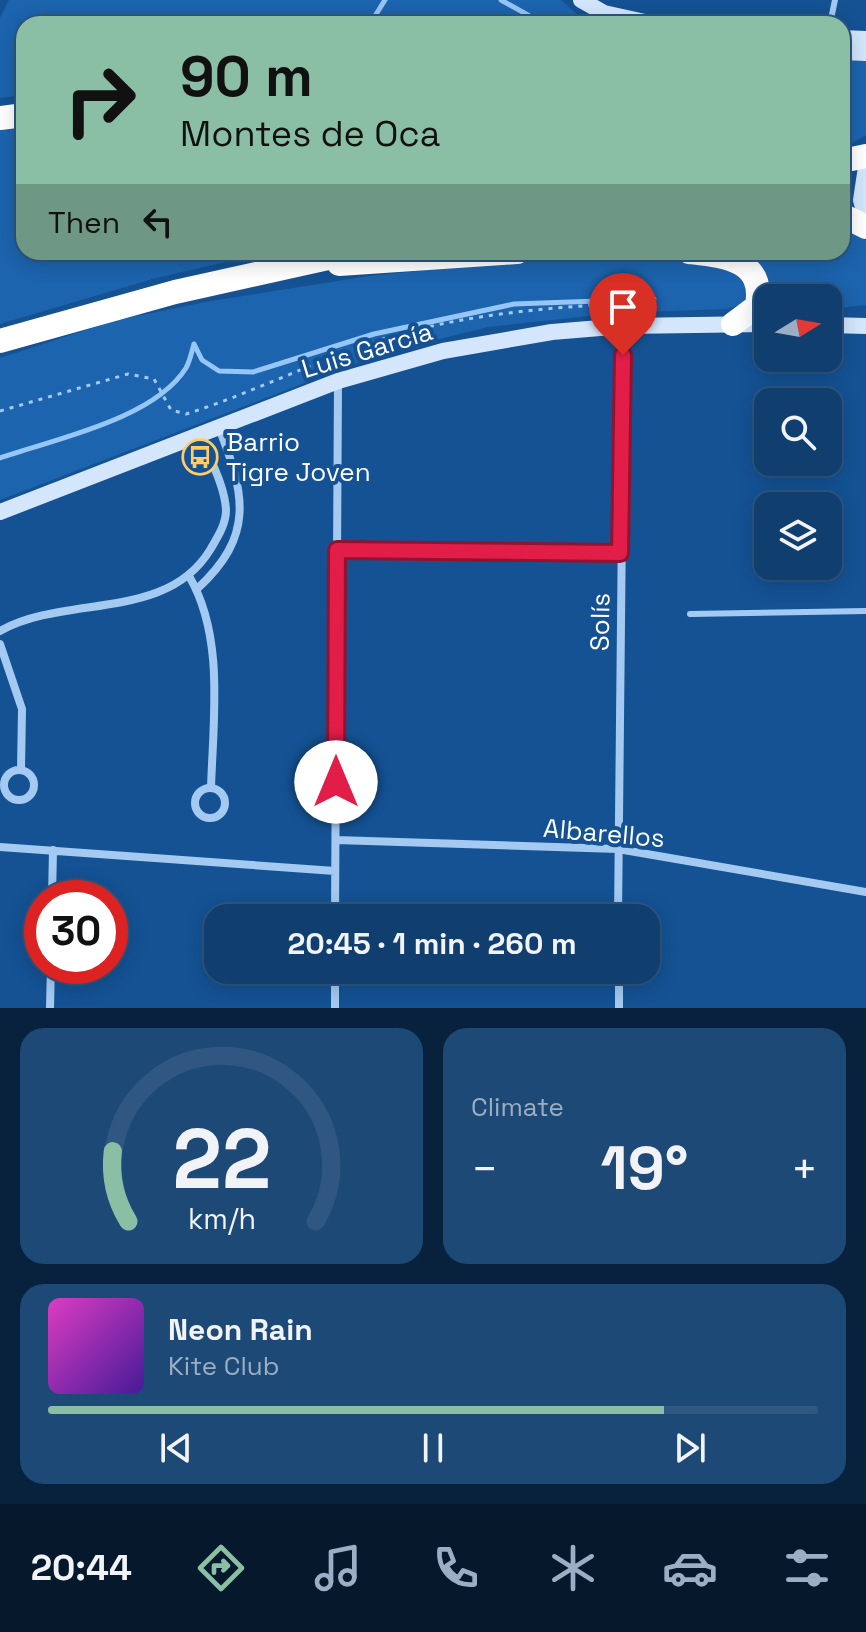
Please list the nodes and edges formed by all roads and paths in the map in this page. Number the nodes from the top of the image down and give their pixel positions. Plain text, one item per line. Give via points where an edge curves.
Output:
1 (581, 0) edge
2 (618, 16) edge
3 (866, 167) edge
4 (866, 218) edge
5 (320, 260) edge
6 (414, 260) edge
7 (734, 260) edge
8 (273, 271) junction
9 (733, 324) junction
10 (754, 324) edge
11 (862, 324) edge
12 (842, 325) edge
13 (624, 326) junction
14 (0, 341) edge
15 (338, 381) junction
16 (166, 400) dead end
17 (0, 411) edge
18 (219, 428) junction
19 (200, 435) junction
20 (0, 512) edge
21 (337, 550) junction
22 (620, 553) junction
23 (189, 576) junction
24 (197, 589) junction
25 (866, 611) edge
26 (690, 614) dead end
27 (0, 631) edge
28 (0, 644) edge
29 (21, 770) dead end
30 (211, 788) dead end
31 (336, 840) junction
32 (0, 847) edge
33 (618, 849) junction
34 (53, 850) junction
35 (335, 871) junction
36 (52, 880) edge
37 (866, 892) edge
38 (335, 904) edge
39 (618, 904) edge
40 (51, 984) edge
41 (335, 984) edge
42 (619, 984) edge
43 (50, 1008) edge
44 (335, 1008) edge
45 (619, 1008) edge

1 - 2 street
3 - 4 street via 861,200
5 - 8 highway
6 - 8 highway
7 - 9 highway via 754,276 759,288 757,306
8 - 14 highway
9 - 10 street, Luis García
9 - 13 street, Luis García
11 - 12 street
13 - 15 street, Luis García via 489,342
13 - 22 street, Solís
15 - 18 street, Luis García
15 - 21 street
16 - 17 path via 154,379 128,374
18 - 19 street, Luis García
18 - 24 street via 239,483 241,513 230,551
19 - 20 street, Luis García
19 - 23 street via 226,511 221,531
21 - 22 street
21 - 31 street
22 - 33 street, Solís
23 - 24 street
23 - 27 street via 137,599 43,613
24 - 30 street via 213,685
25 - 26 lane
28 - 29 street via 22,709
31 - 33 street, Albarellos
31 - 35 street
32 - 34 street
33 - 37 street, Albarellos
33 - 39 street, Solís
34 - 35 street
34 - 36 street
35 - 38 street
40 - 43 street
41 - 44 street
42 - 45 street

